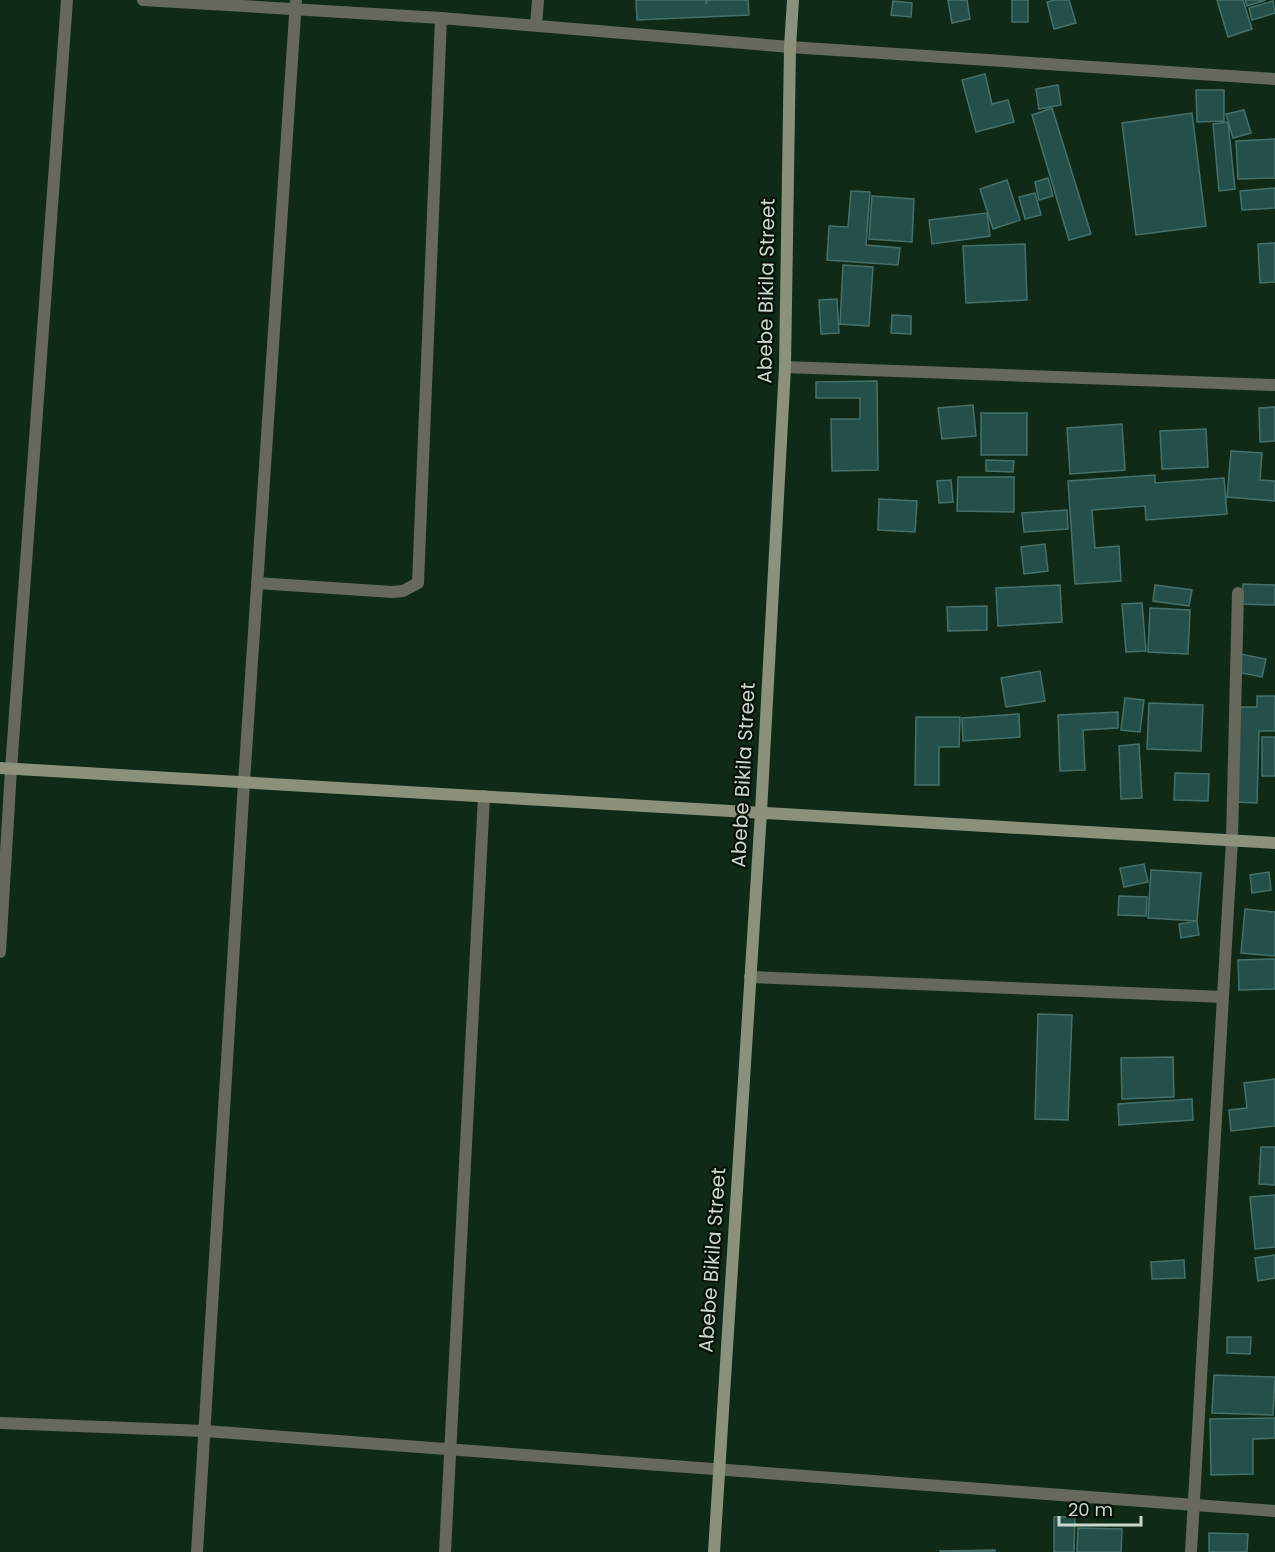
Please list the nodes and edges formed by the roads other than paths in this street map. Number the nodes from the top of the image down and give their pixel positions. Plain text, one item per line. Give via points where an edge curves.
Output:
1 (67, 0) edge
2 (143, 0) edge
3 (538, 0) edge
4 (793, 0) edge
5 (295, 4) edge
6 (441, 18) junction
7 (536, 25) junction
8 (790, 47) junction
9 (1275, 80) edge
10 (784, 367) junction
11 (1275, 385) edge
12 (257, 583) junction
13 (1238, 593) dead end
14 (6, 768) edge
15 (244, 782) junction
16 (484, 796) junction
17 (761, 812) junction
18 (1232, 840) junction
19 (1275, 843) edge
20 (0, 952) edge
21 (750, 977) junction
22 (1223, 997) junction
23 (0, 1423) edge
24 (205, 1431) junction
25 (451, 1450) junction
26 (718, 1470) junction
27 (1194, 1506) junction
28 (1275, 1511) edge
29 (197, 1552) edge
30 (445, 1552) edge
31 (714, 1552) edge
32 (1191, 1552) edge

1 - 14 street
2 - 5 street
3 - 7 street
4 - 8 main road, Abebe Bikila Street
5 - 6 street
5 - 12 street
6 - 7 street
6 - 12 street via 418,583 392,592
7 - 8 street
8 - 9 street
8 - 10 main road, Abebe Bikila Street
10 - 11 street
10 - 17 main road, Abebe Bikila Street
12 - 15 street
13 - 18 street
14 - 15 main road
14 - 20 street
15 - 16 main road
15 - 24 street
16 - 17 main road
16 - 25 street
17 - 18 main road
17 - 21 main road, Abebe Bikila Street
18 - 19 main road
18 - 22 street
21 - 22 street
21 - 26 main road, Abebe Bikila Street
22 - 27 street
23 - 24 street
24 - 25 street
24 - 29 street
25 - 26 street
25 - 30 street
26 - 27 street
26 - 31 main road, Abebe Bikila Street
27 - 28 street
27 - 32 street

